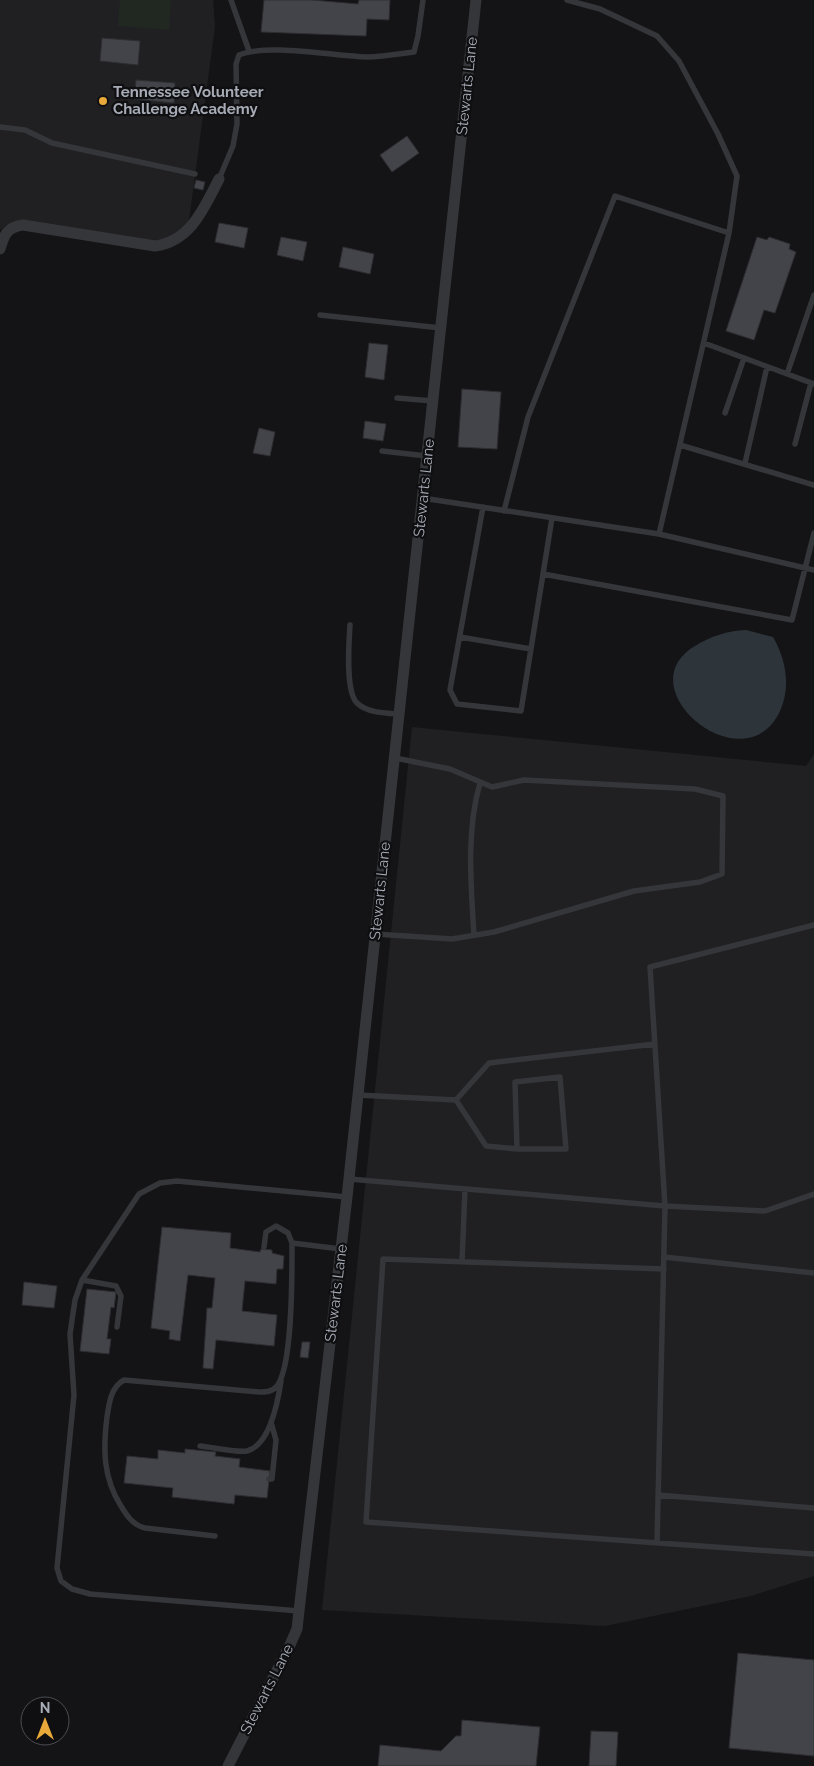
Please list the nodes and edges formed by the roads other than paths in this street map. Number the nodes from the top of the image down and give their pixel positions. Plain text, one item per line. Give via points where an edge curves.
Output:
1 (231, 0) edge
2 (423, 0) edge
3 (476, 0) edge
4 (567, 0) edge
5 (249, 51) junction
6 (0, 127) edge
7 (195, 174) dead end
8 (219, 179) joint
9 (729, 233) junction
10 (0, 249) edge
11 (814, 295) edge
12 (320, 315) dead end
13 (441, 328) junction
14 (704, 343) junction
15 (744, 358) junction
16 (767, 367) junction
17 (787, 374) junction
18 (813, 384) edge
19 (397, 398) dead end
20 (433, 401) junction
21 (725, 413) dead end
22 (795, 444) dead end
23 (680, 445) junction
24 (382, 451) dead end
25 (427, 456) junction
26 (745, 463) junction
27 (814, 485) edge
28 (422, 498) junction
29 (483, 507) junction
30 (504, 511) junction
31 (552, 518) junction
32 (814, 533) edge
33 (659, 534) junction
34 (805, 568) junction
35 (814, 570) edge
36 (543, 574) junction
37 (350, 625) dead end
38 (460, 637) junction
39 (531, 649) junction
40 (399, 714) junction
41 (394, 758) junction
42 (480, 783) junction
43 (814, 925) edge
44 (376, 934) junction
45 (474, 935) junction
46 (655, 1044) junction
47 (358, 1095) junction
48 (456, 1100) junction
49 (517, 1149) junction
50 (349, 1179) junction
51 (465, 1189) junction
52 (814, 1194) edge
53 (347, 1197) junction
54 (665, 1206) junction
55 (292, 1243) junction
56 (264, 1247) dead end
57 (341, 1249) junction
58 (664, 1257) junction
59 (462, 1262) junction
60 (664, 1269) junction
61 (814, 1273) edge
62 (82, 1280) junction
63 (117, 1327) dead end
64 (282, 1372) junction
65 (271, 1422) junction
66 (200, 1446) dead end
67 (269, 1479) dead end
68 (658, 1496) junction
69 (814, 1508) edge
70 (215, 1536) dead end
71 (657, 1543) junction
72 (814, 1554) edge
73 (300, 1611) junction
74 (228, 1766) edge

1 - 5 lane
2 - 5 lane via 414,52 369,57
3 - 13 street, Stewarts Lane
4 - 9 lane via 600,10 656,36 679,61 737,176
5 - 8 lane via 239,55 236,64 237,124 233,146
6 - 7 lane via 25,130 52,143
8 - 10 street via 191,227 168,244 155,246 22,225 13,226 7,232
9 - 14 lane
9 - 30 lane via 614,196 528,417
11 - 17 lane
12 - 13 lane
13 - 20 street, Stewarts Lane
14 - 15 lane
14 - 23 lane
15 - 16 lane
15 - 21 lane
16 - 17 lane
16 - 26 lane
17 - 18 lane
18 - 22 lane
19 - 20 lane
20 - 25 street, Stewarts Lane
23 - 26 lane
23 - 33 lane
24 - 25 lane
25 - 28 street, Stewarts Lane
26 - 27 lane
28 - 29 lane
28 - 40 street, Stewarts Lane
29 - 30 lane
29 - 38 lane
30 - 31 lane
31 - 33 lane
31 - 36 lane
32 - 34 lane
33 - 34 lane
34 - 35 lane
34 - 36 lane via 792,620
36 - 39 lane
37 - 40 lane via 349,668 357,703 367,709
38 - 39 lane
38 - 39 lane via 450,690 457,704 521,711
40 - 41 street, Stewarts Lane
41 - 42 lane via 450,769
41 - 44 street, Stewarts Lane
42 - 45 lane via 473,809
42 - 45 lane via 492,787 524,780 552,781 695,789 723,796 722,874 700,882 634,891
43 - 46 lane via 650,967
44 - 45 lane via 452,939
44 - 47 street, Stewarts Lane
46 - 48 lane via 489,1063
46 - 54 lane
47 - 48 lane
47 - 50 street, Stewarts Lane
48 - 49 lane via 486,1146
49 - 49 lane via 515,1082 560,1077 566,1149
50 - 51 lane
50 - 53 street, Stewarts Lane
51 - 54 lane
51 - 59 lane
52 - 54 lane via 765,1211
53 - 57 street, Stewarts Lane
53 - 62 lane via 198,1183 160,1183 139,1194
54 - 58 lane
55 - 56 lane via 288,1233 276,1226 266,1232
55 - 57 lane
55 - 64 lane via 289,1324
57 - 73 street, Stewarts Lane
58 - 60 lane
58 - 61 lane
59 - 60 lane
59 - 71 lane via 383,1258 366,1522
60 - 68 lane
62 - 63 lane via 116,1286 121,1296
62 - 73 lane via 70,1334 74,1395 57,1554 61,1581 72,1589 90,1594
64 - 65 lane via 277,1410
64 - 70 lane via 276,1388 265,1392 128,1380 120,1382 114,1389 107,1421 105,1466 108,1481 126,1514 138,1526 145,1528
65 - 66 lane via 259,1443 248,1450
65 - 67 lane via 276,1443 272,1479
68 - 69 lane
68 - 71 lane
71 - 72 lane
73 - 74 street, Stewarts Lane via 290,1647

